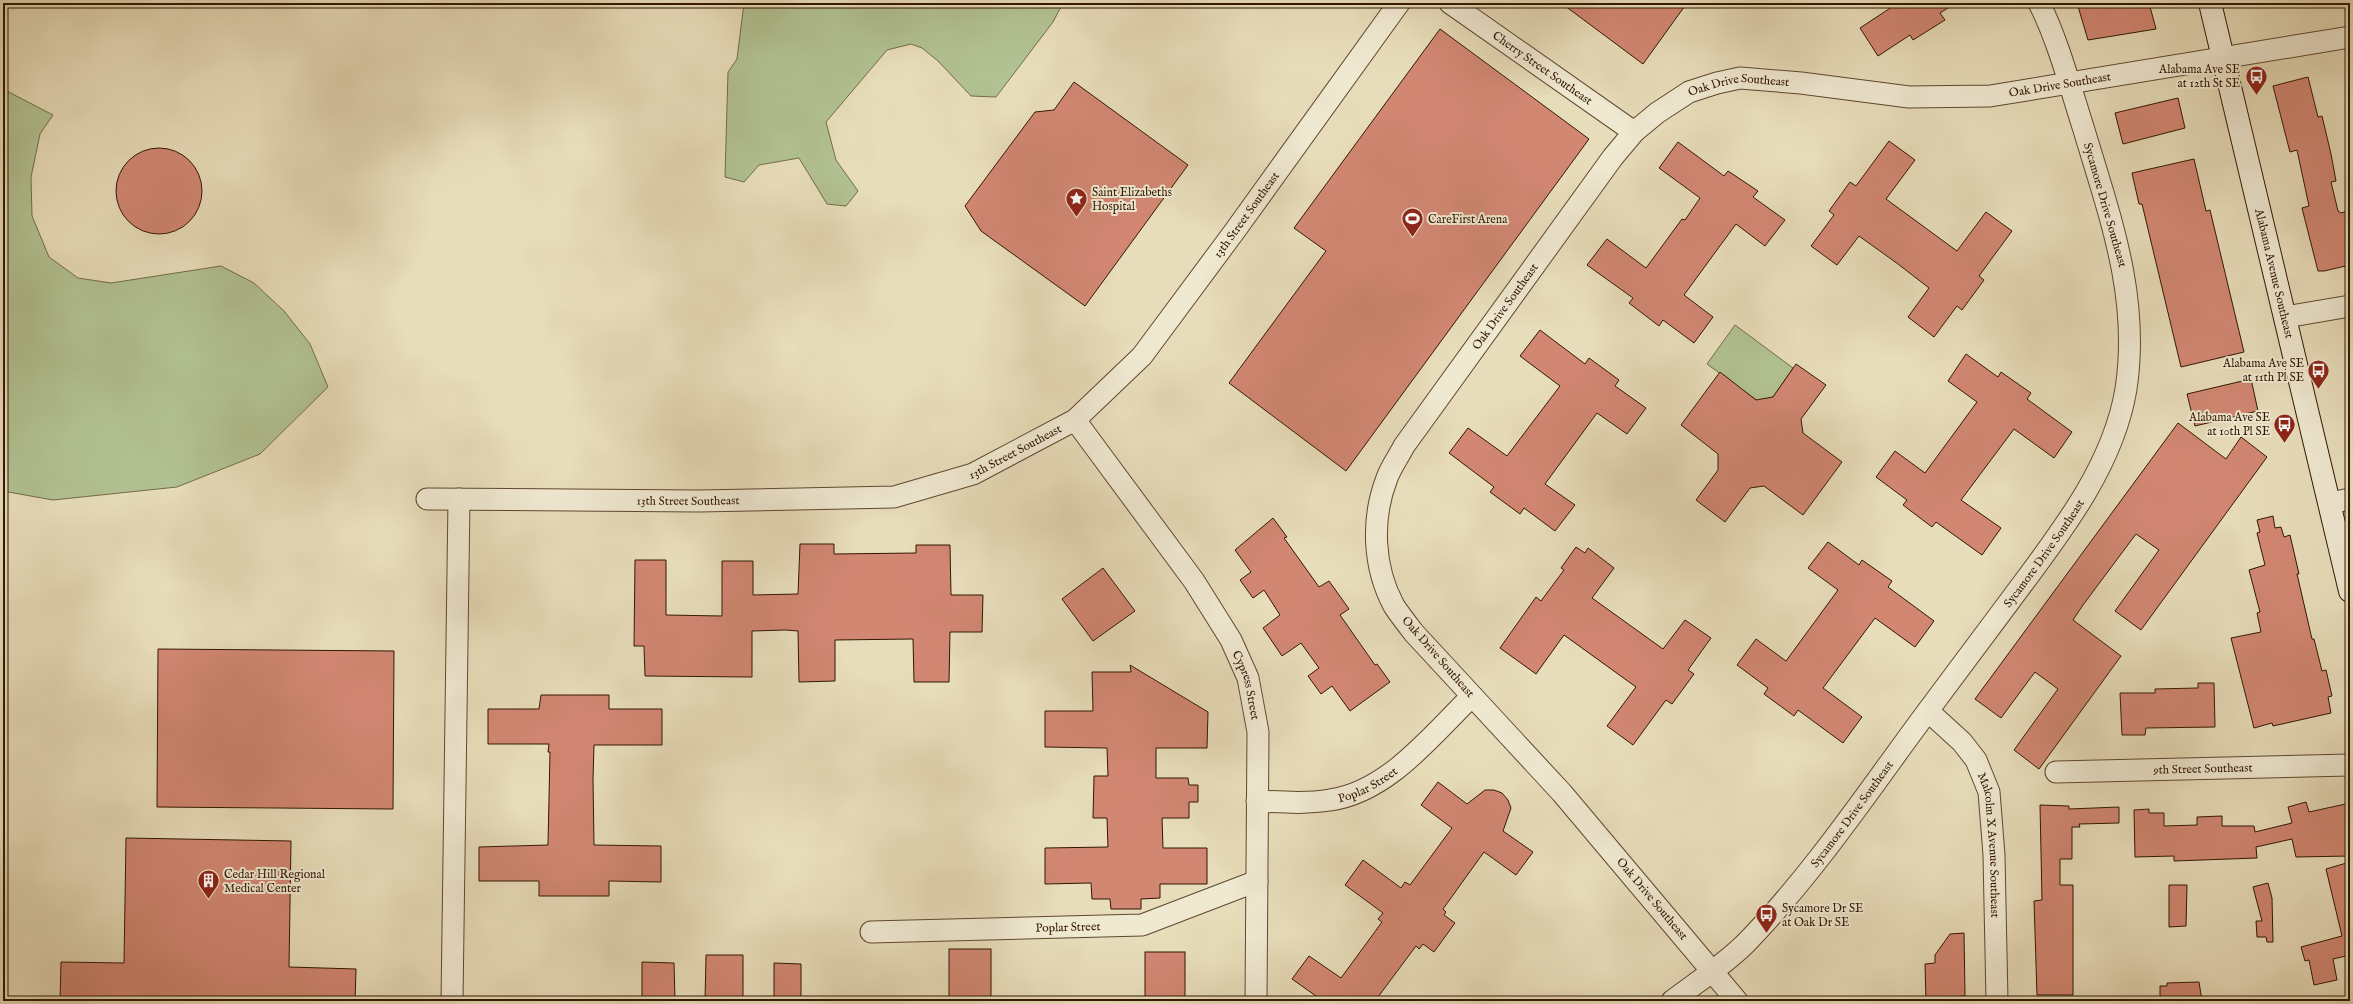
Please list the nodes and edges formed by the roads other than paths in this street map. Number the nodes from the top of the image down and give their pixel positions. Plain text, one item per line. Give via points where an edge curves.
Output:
1 (1399, 3) edge
2 (1450, 3) edge
3 (2039, 3) edge
4 (2210, 3) edge
5 (2350, 37) edge
6 (2224, 59) junction
7 (2069, 84) junction
8 (1634, 132) junction
9 (2350, 306) edge
10 (2286, 316) junction
11 (1076, 420) junction
12 (427, 499) dead end
13 (459, 499) junction
14 (2340, 501) edge
15 (2350, 591) edge
16 (1472, 696) junction
17 (1928, 711) junction
18 (2350, 765) edge
19 (2056, 772) dead end
20 (1257, 801) junction
21 (1257, 881) junction
22 (871, 932) dead end
23 (1712, 971) junction
24 (452, 1001) edge
25 (1256, 1001) edge
26 (1672, 1001) edge
27 (1736, 1001) edge
28 (1997, 1001) edge

1 - 11 street, 13th Street Southeast via 1142,356
2 - 8 street, Cherry Street Southeast
3 - 7 street, Sycamore Drive Southeast
4 - 6 main road, Alabama Avenue Southeast
5 - 6 street, Oak Drive Southeast
6 - 7 street, Oak Drive Southeast
6 - 10 main road, Alabama Avenue Southeast
7 - 8 street, Oak Drive Southeast via 1990,96 1908,97 1740,78 1689,92 1656,113
7 - 17 street, Sycamore Drive Southeast via 2116,235 2128,290 2130,320 2126,391 2120,415 2097,472 2071,515
8 - 16 street, Oak Drive Southeast via 1404,446 1387,477 1378,505 1376,535 1380,573 1394,606 1414,633
9 - 10 street
10 - 14 main road, Alabama Avenue Southeast
11 - 13 street, 13th Street Southeast via 973,474 894,497 699,501
11 - 20 street, Cypress Street via 1194,580 1231,640 1248,678 1258,732
12 - 13 street, 13th Street Southeast
13 - 24 street
14 - 15 main road, Alabama Avenue Southeast
16 - 20 street, Poplar Street via 1380,782 1353,795 1330,800
16 - 23 street, Oak Drive Southeast via 1562,793
17 - 23 street, Sycamore Drive Southeast via 1797,886 1744,945
17 - 28 street, Malcolm X Avenue Southeast via 1962,742 1976,760 1989,792 1994,855
18 - 19 street, 9th Street Southeast
20 - 21 street, Cypress Street
21 - 22 street, Poplar Street via 1142,925
21 - 25 street, Cypress Street
23 - 26 street, Sycamore Drive Southeast
23 - 27 street, Oak Drive Southeast

